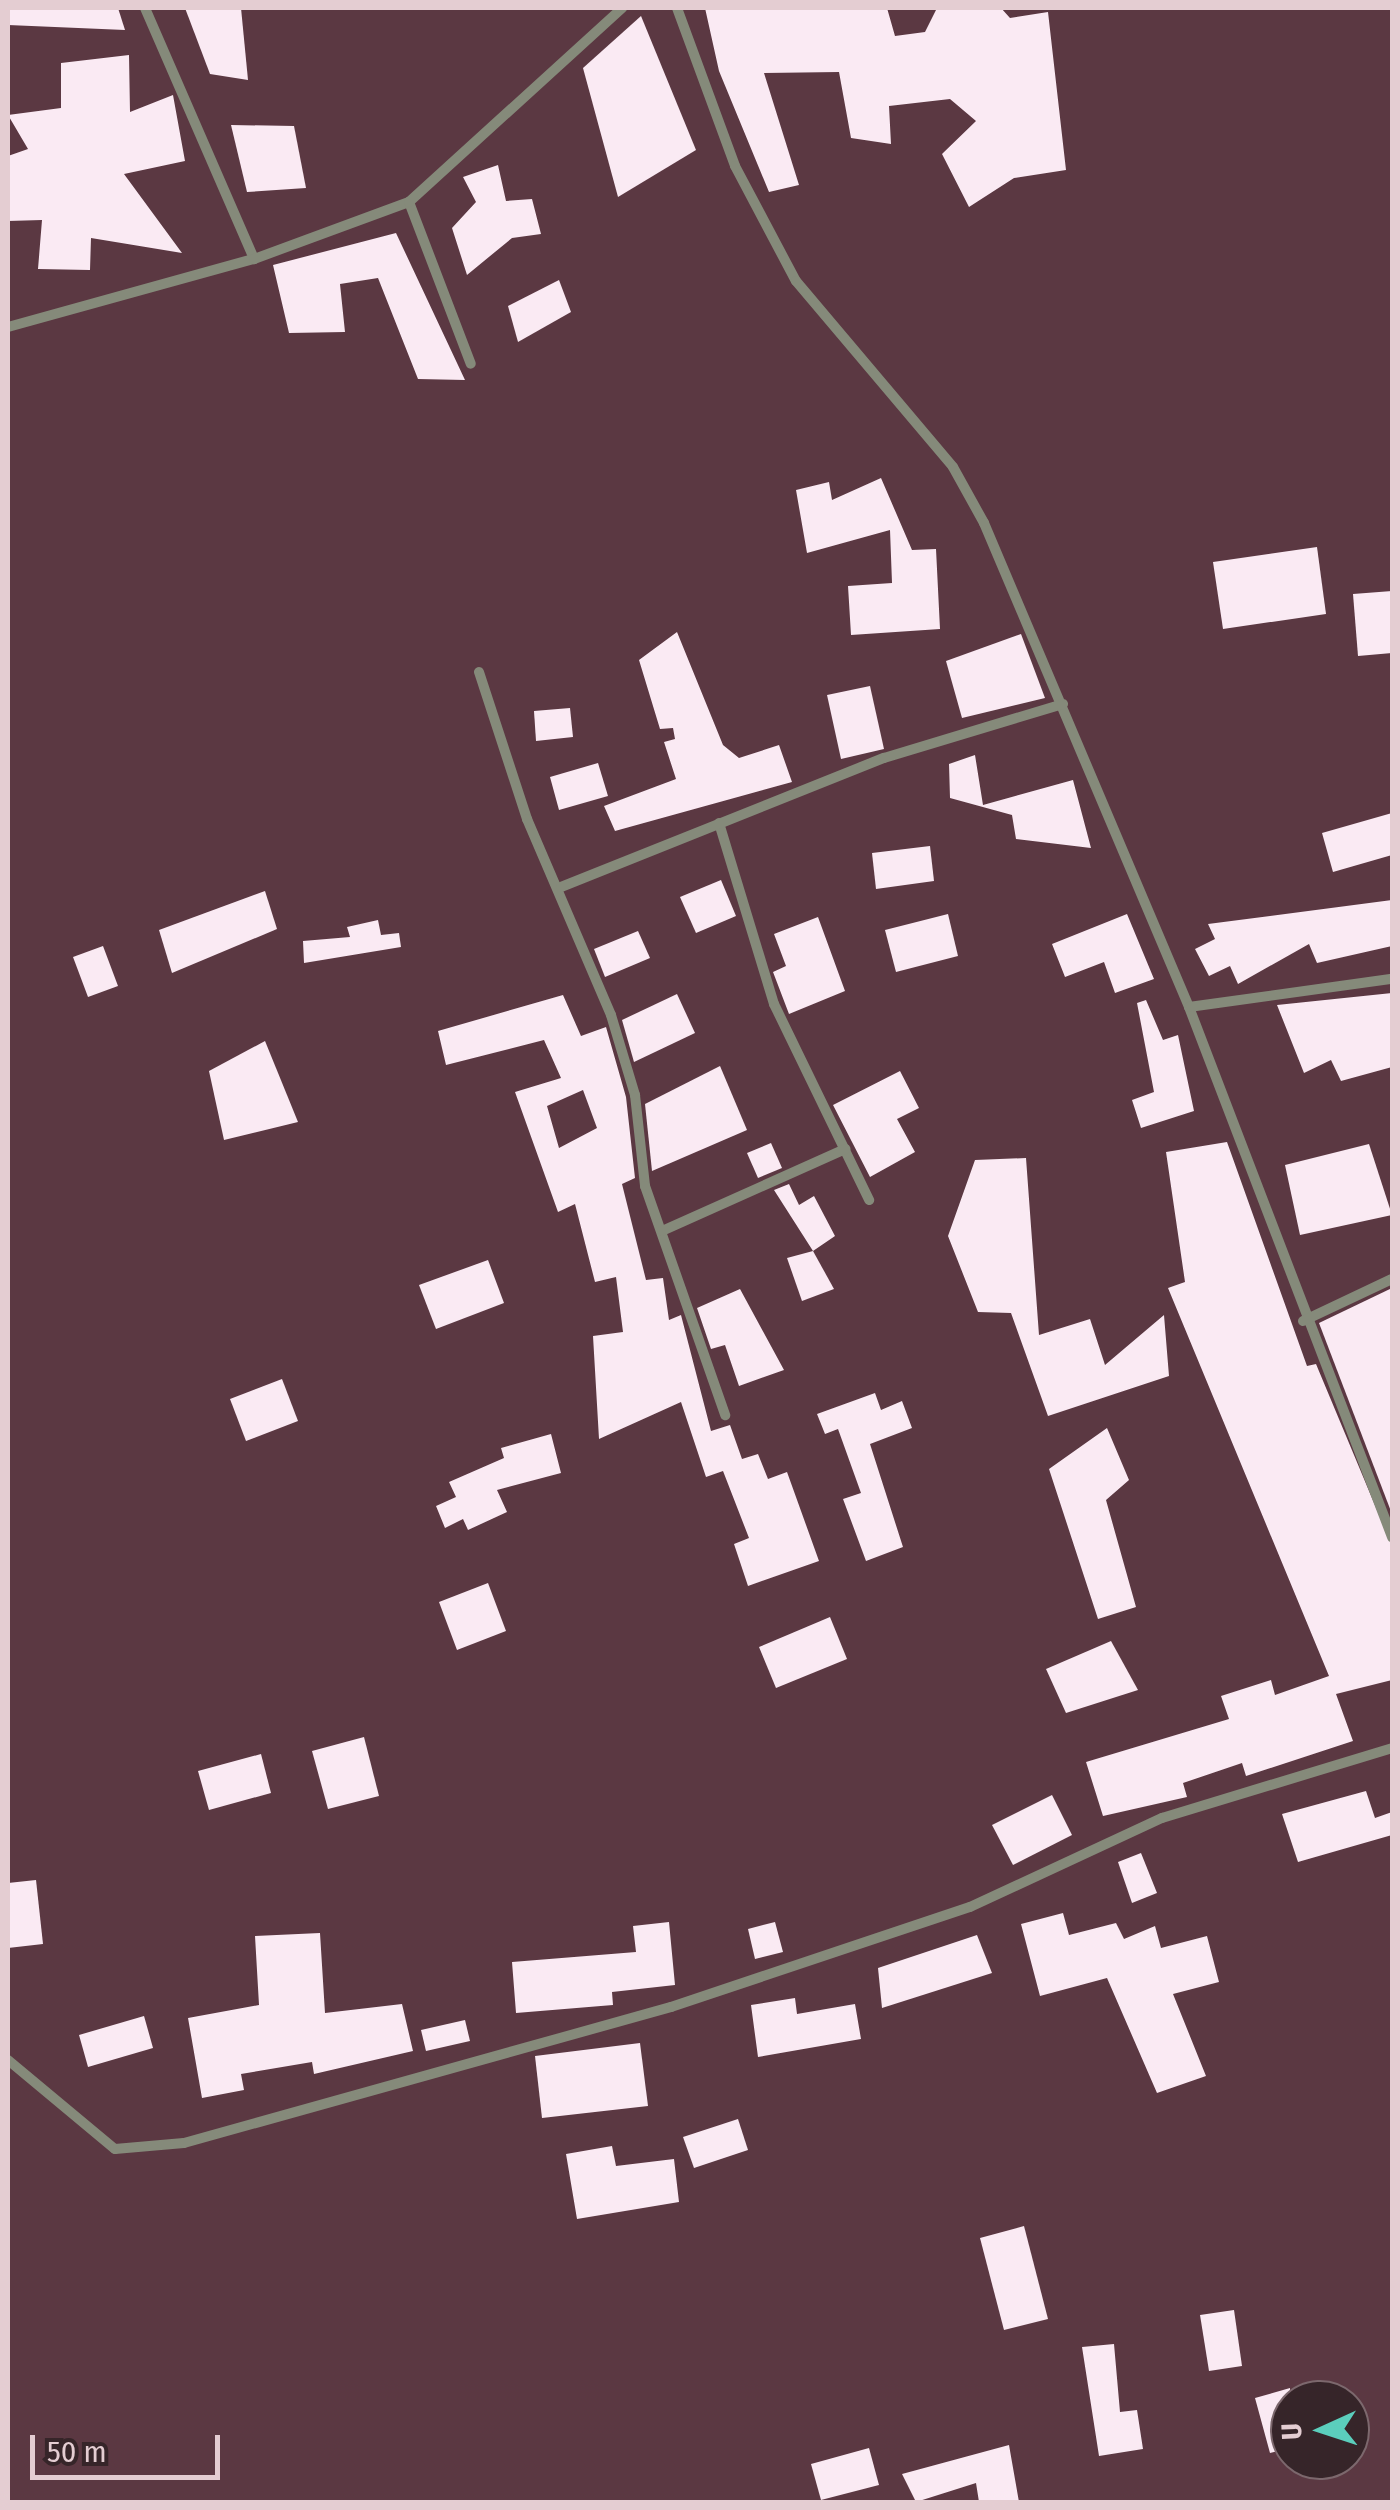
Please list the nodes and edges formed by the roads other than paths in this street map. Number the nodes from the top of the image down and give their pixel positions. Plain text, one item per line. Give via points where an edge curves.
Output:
1 (145, 8) edge
2 (622, 8) edge
3 (677, 8) edge
4 (409, 202) junction
5 (254, 259) junction
6 (8, 327) edge
7 (471, 364) dead end
8 (479, 672) dead end
9 (1064, 704) junction
10 (719, 824) junction
11 (561, 887) junction
12 (1392, 979) edge
13 (1189, 1007) junction
14 (845, 1149) junction
15 (869, 1200) dead end
16 (662, 1231) junction
17 (1392, 1279) edge
18 (1303, 1321) junction
19 (725, 1415) dead end
20 (1392, 1537) edge
21 (1392, 1748) edge
22 (8, 2060) edge

1 - 5 street
2 - 4 street
3 - 9 street via 735,166 796,282 952,468
4 - 5 street
4 - 7 street
5 - 6 street
8 - 11 street via 527,819
9 - 10 street via 884,758
9 - 13 street
10 - 11 street
10 - 14 street via 774,1004
11 - 16 street via 611,1015
12 - 13 street
13 - 18 street
14 - 15 street
14 - 16 street
16 - 19 street
17 - 18 street
18 - 20 street
21 - 22 street via 1162,1818 970,1906 671,2007 184,2143 115,2148

